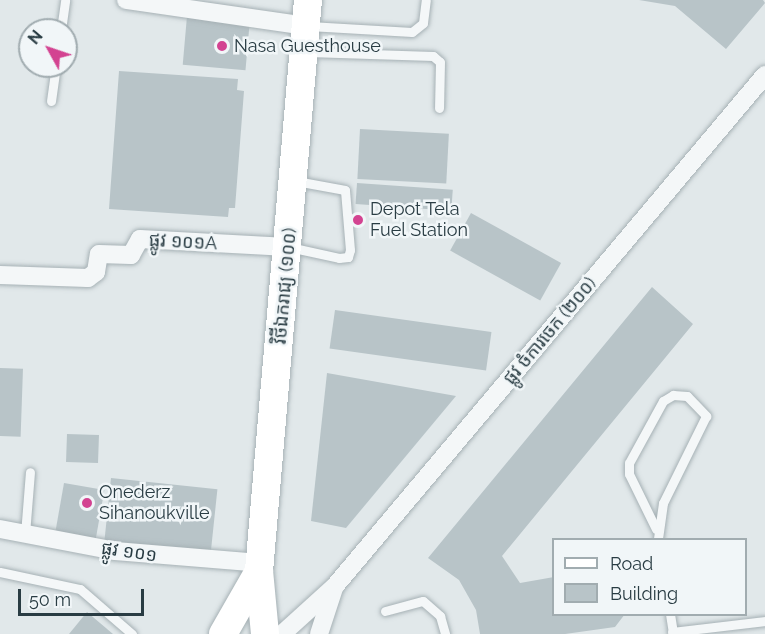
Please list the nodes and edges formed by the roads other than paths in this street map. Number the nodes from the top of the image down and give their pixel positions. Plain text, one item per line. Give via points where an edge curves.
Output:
1 (65, 0) edge
2 (126, 0) edge
3 (426, 0) edge
4 (63, 18) edge
5 (306, 26) edge
6 (765, 75) edge
7 (54, 78) edge
8 (51, 101) dead end
9 (439, 108) dead end
10 (294, 181) junction
11 (288, 247) junction
12 (0, 275) edge
13 (30, 472) dead end
14 (0, 529) edge
15 (656, 529) junction
16 (25, 534) junction
17 (658, 538) edge
18 (260, 567) junction
19 (0, 572) edge
20 (335, 586) junction
21 (385, 611) dead end
22 (669, 616) edge
23 (765, 621) edge
24 (672, 633) edge
25 (132, 634) edge
26 (223, 634) edge
27 (264, 634) edge
28 (282, 634) edge
29 (319, 634) edge
30 (445, 634) edge

1 - 4 lane
2 - 5 street
3 - 5 lane via 423,23 412,32
5 - 9 lane via 433,56 440,62
5 - 10 main road, វិថីឯករាជ្យ (១០០)
6 - 20 street, ផ្លូវ ចំការចេក (២០០)
7 - 8 lane
10 - 11 main road, វិថីឯករាជ្យ (១០០)
10 - 11 lane via 337,185 345,190 350,250 348,257 339,258
11 - 12 street, ផ្លូវ ១០១A via 140,239 130,255 99,254 96,272 88,278
11 - 18 main road, វិថីឯករាជ្យ (១០០)
13 - 16 lane
14 - 16 street, ផ្លូវ ១០១
15 - 15 lane via 629,474 629,463 663,400 673,395 687,396 706,416 663,503
15 - 17 lane
16 - 18 street, ផ្លូវ ១០១ via 136,554
18 - 26 main road
18 - 27 main road, វិថីឯករាជ្យ (១០០)
19 - 25 lane via 80,589
20 - 28 street, ផ្លូវ ចំការចេក (២០០)
20 - 29 street, ផ្លូវ ចំការចេក (២០០)
21 - 30 lane via 423,601 440,616
22 - 24 lane
23 - 24 lane

